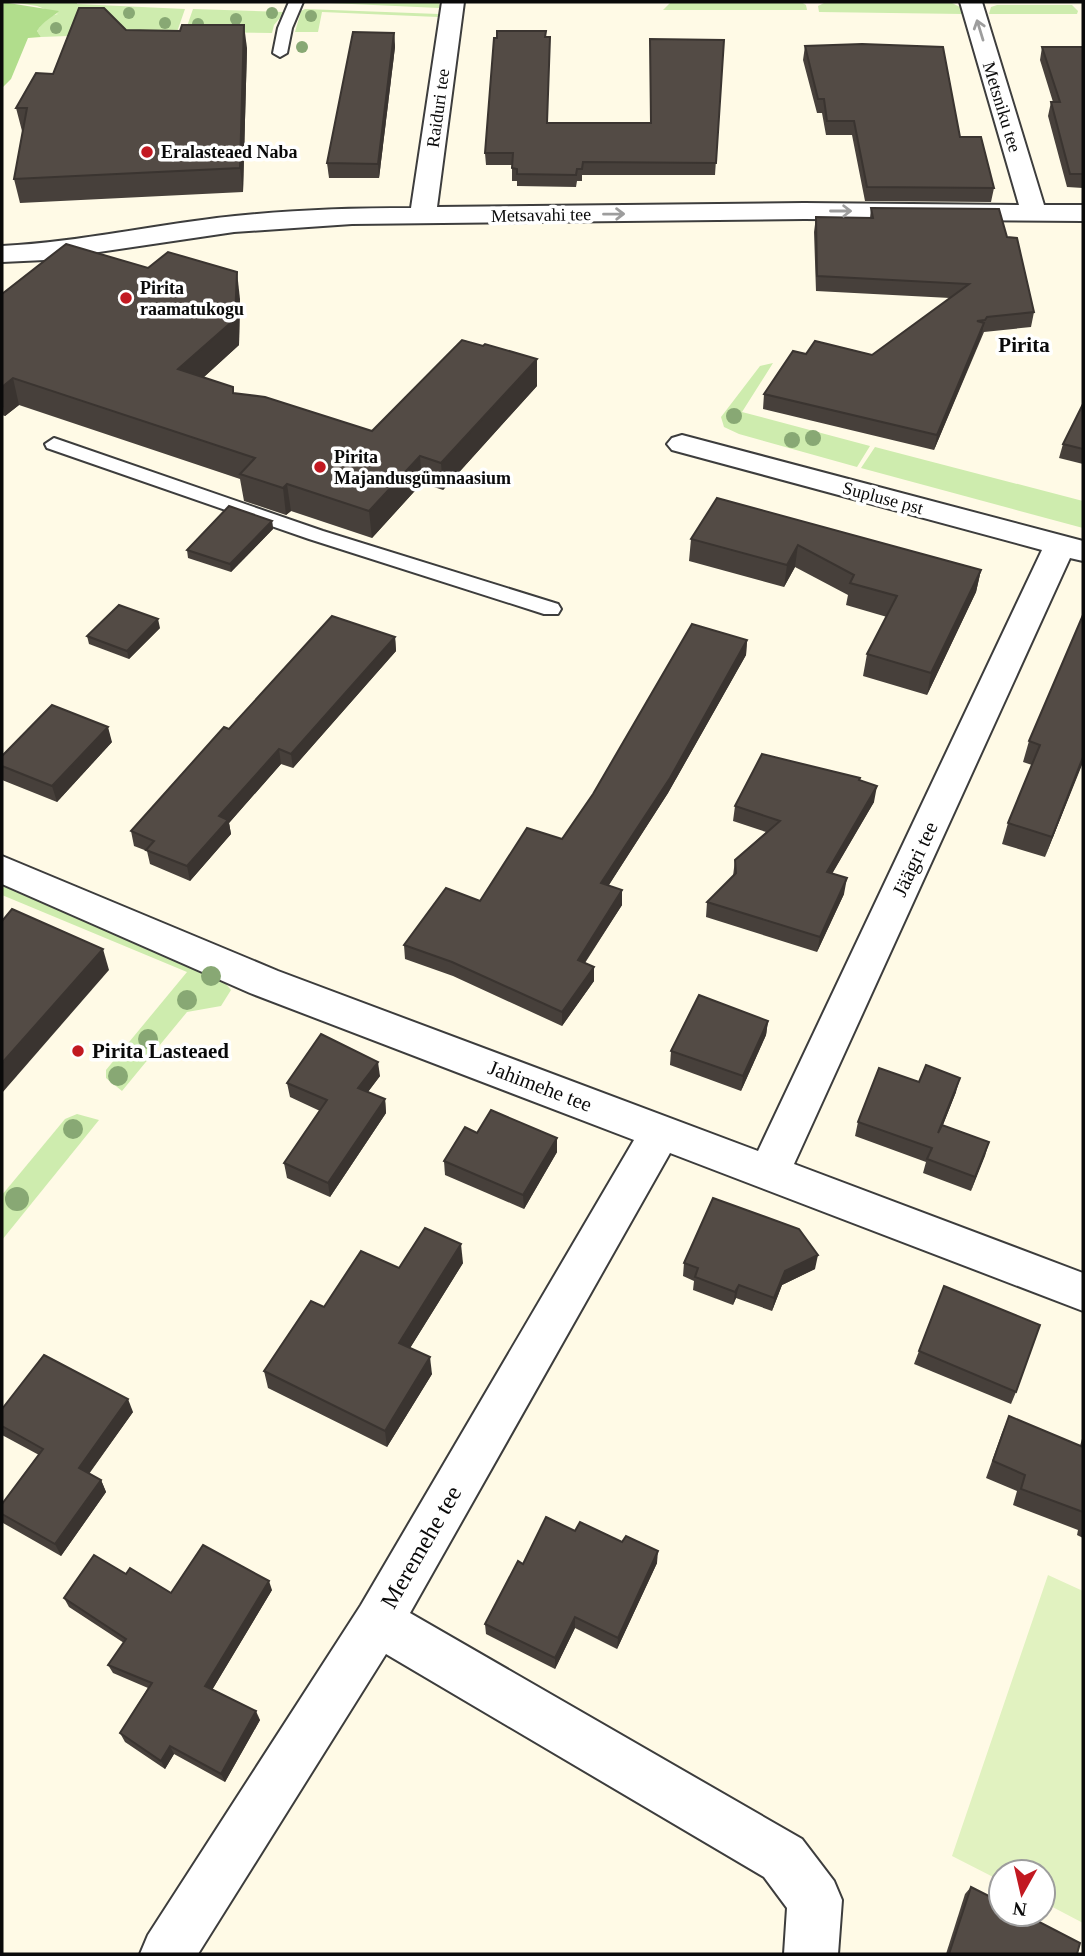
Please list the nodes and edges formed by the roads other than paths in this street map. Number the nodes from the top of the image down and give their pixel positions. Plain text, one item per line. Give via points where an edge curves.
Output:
1 (296, 2) edge
2 (453, 2) edge
3 (971, 2) edge
4 (280, 53) dead end
5 (1034, 213) junction
6 (1083, 213) edge
7 (423, 214) junction
8 (2, 254) edge
9 (682, 443) dead end
10 (54, 444) dead end
11 (1071, 549) edge
12 (551, 609) dead end
13 (2, 869) edge
14 (661, 1131) junction
15 (769, 1172) junction
16 (1083, 1292) edge
17 (378, 1622) junction
18 (167, 1954) edge
19 (811, 1954) edge

1 - 4 lane
2 - 7 street, Raiduri tee
5 -> 3 street, Metsniku tee
5 - 6 street, Metsavahi tee
7 -> 5 street, Metsavahi tee
7 - 8 street, Metsavahi tee via 234,224 45,252
9 - 11 street, Supluse pst
10 - 12 lane via 316,535
11 - 15 street, Jäägri tee
13 - 14 street, Jahimehe tee via 264,982
14 - 15 street, Jahimehe tee
14 - 17 street, Meremehe tee
15 - 16 street, Jahimehe tee
17 - 18 street, Meremehe tee
17 - 19 street via 783,1858 815,1900

